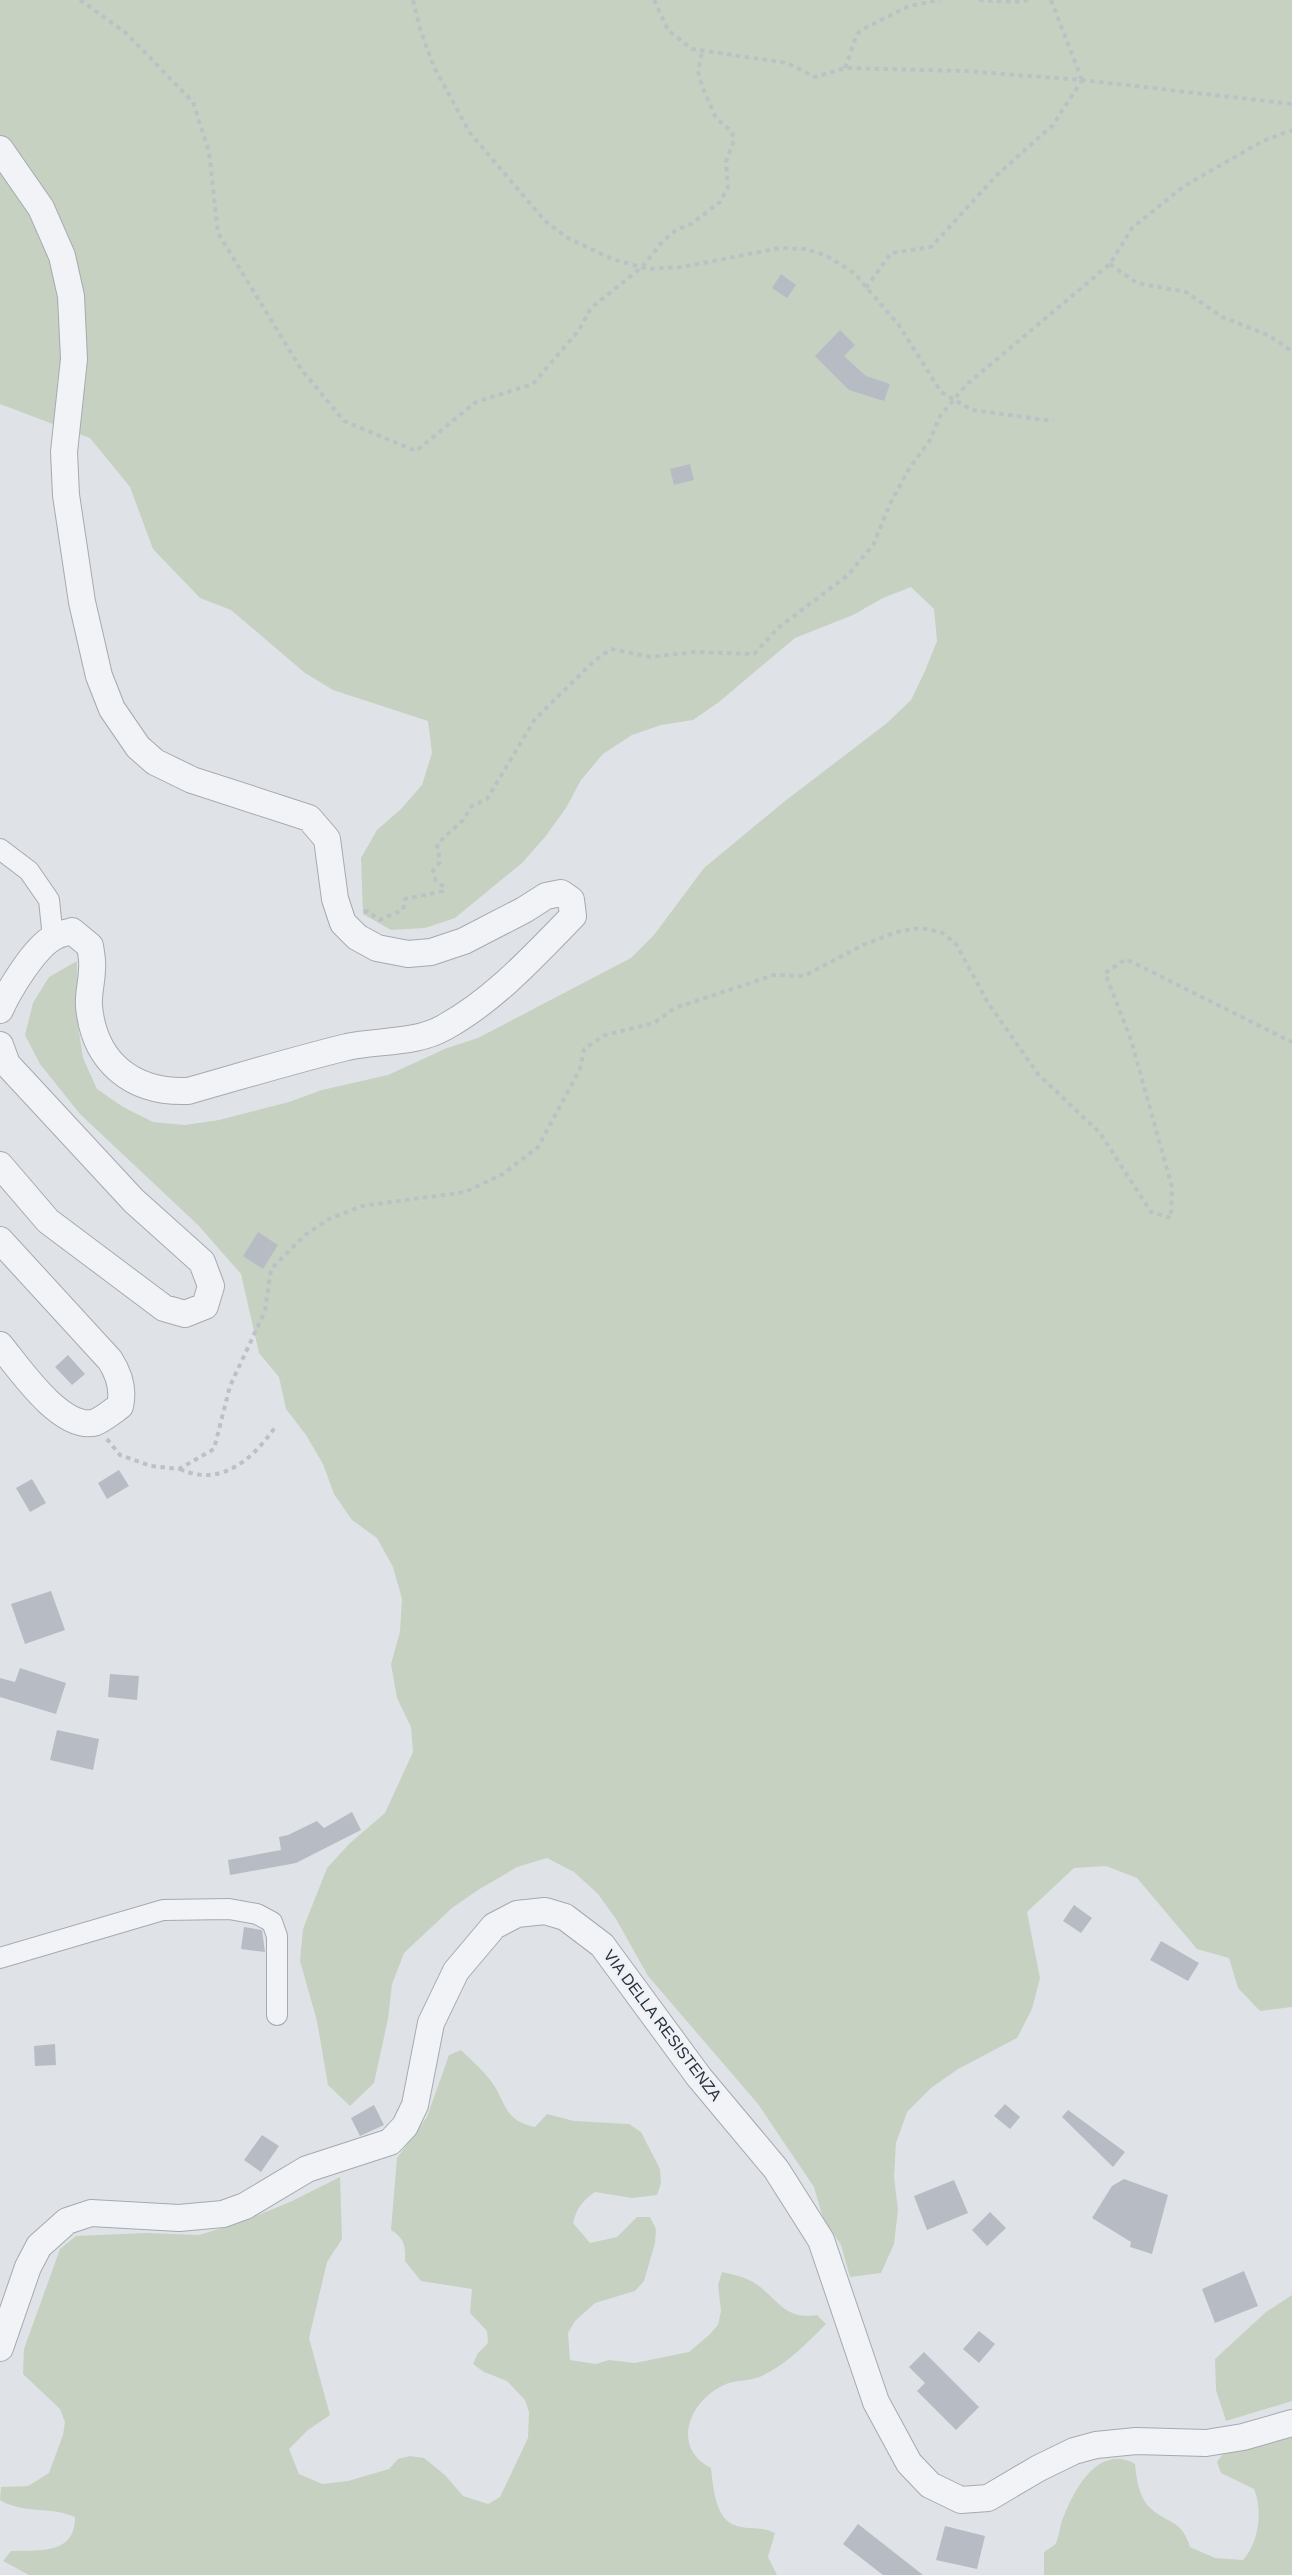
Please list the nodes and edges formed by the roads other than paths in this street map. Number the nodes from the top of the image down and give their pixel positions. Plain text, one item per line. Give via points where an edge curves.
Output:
1 (0, 149) edge
2 (0, 849) edge
3 (53, 938) junction
4 (0, 1010) edge
5 (0, 1045) edge
6 (0, 1165) edge
7 (0, 1240) edge
8 (0, 1345) edge
9 (0, 1958) edge
10 (277, 2015) dead end
11 (0, 2348) edge
12 (1292, 2423) edge

1 - 3 street via 41,208 62,256 71,296 74,359 64,452 66,495 82,602 99,676 112,708 138,747 155,762 192,780 309,818 327,839 335,899 343,923 377,948 408,954 431,952 464,941 546,896 561,893 571,900 573,916 477,1008 443,1029 412,1038 349,1047 188,1091 168,1092 135,1082 116,1068 96,1043 89,1004 93,966 90,946 72,931
2 - 3 street via 29,871 49,900
3 - 4 street via 37,953
5 - 6 street via 7,1064 134,1201 202,1262 212,1286 205,1306 185,1314 164,1308 48,1221
7 - 8 street via 110,1360 118,1373 120,1406 94,1423 78,1422 60,1413
9 - 10 street via 163,1910 229,1909 257,1914 272,1922 277,1936
11 - 12 street, VIA DELLA RESISTENZA via 27,2267 39,2246 67,2221 91,2212 179,2218 223,2214 245,2206 308,2169 390,2142 405,2126 415,2106 431,2023 456,1971 494,1926 517,1914 546,1911 565,1917 602,1944 699,2077 776,2169 821,2240 876,2402 909,2463 930,2485 962,2500 988,2498 1074,2451 1096,2445 1136,2441 1206,2443 1243,2438

